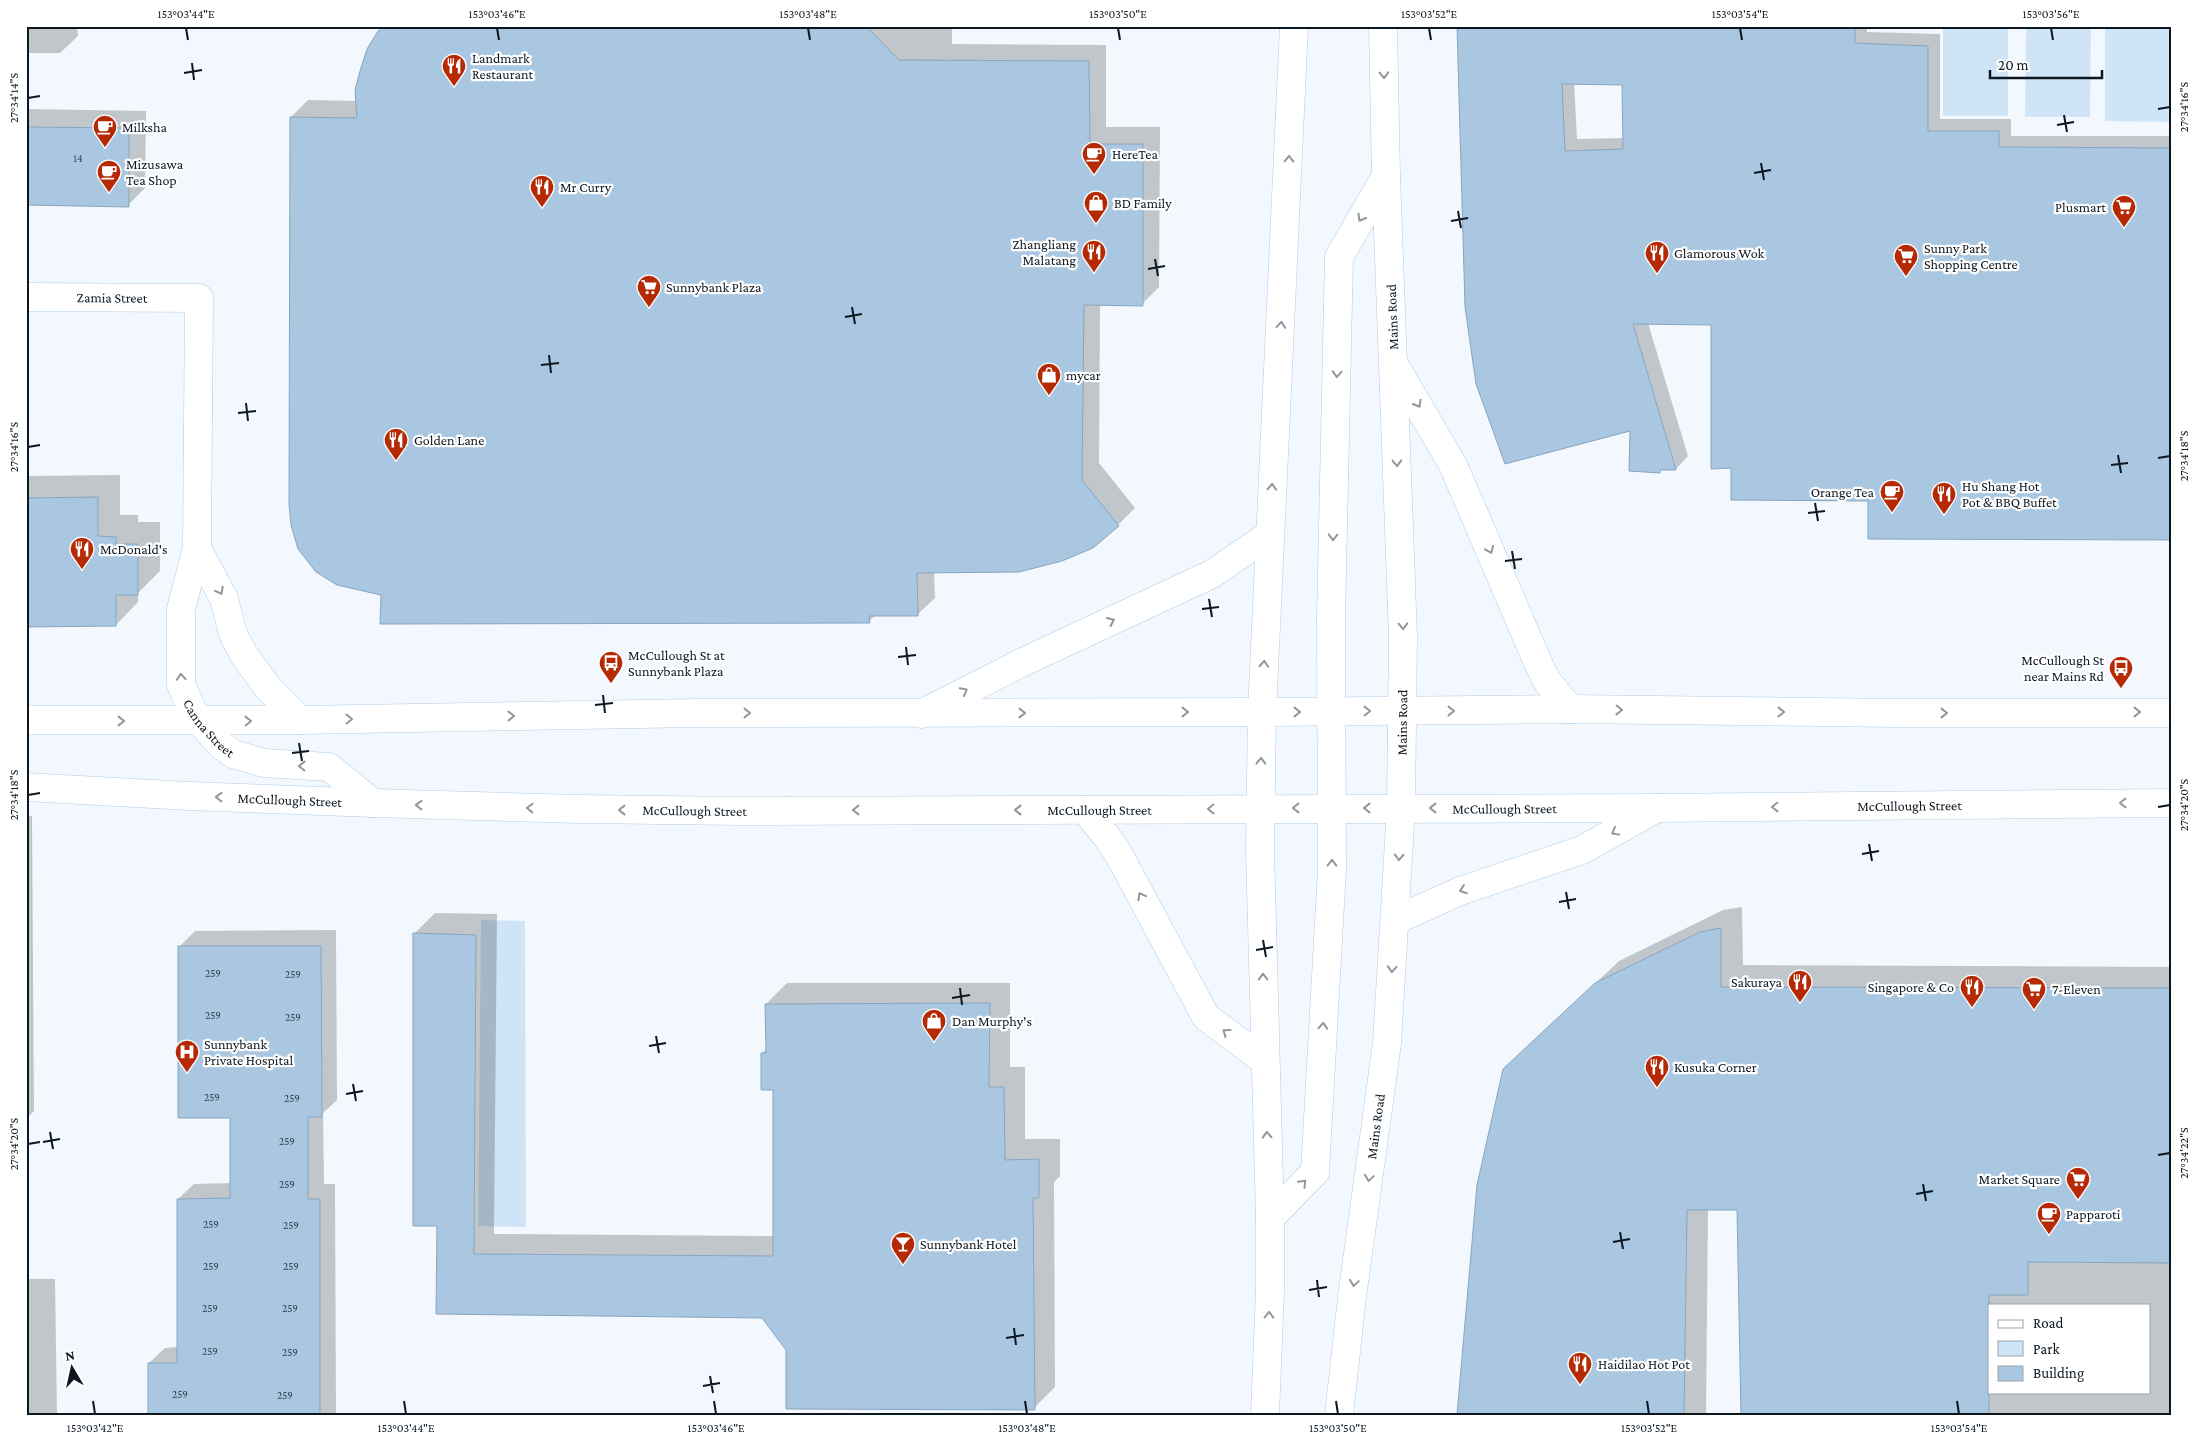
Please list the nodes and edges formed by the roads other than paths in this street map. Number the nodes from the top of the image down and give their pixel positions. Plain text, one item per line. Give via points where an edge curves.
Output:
1 (1294, 26) edge
2 (1383, 26) edge
3 (1386, 176) junction
4 (26, 297) edge
5 (198, 298) joint
6 (1393, 362) junction
7 (1269, 536) junction
8 (197, 548) junction
9 (1570, 710) junction
10 (1402, 711) junction
11 (1262, 712) junction
12 (1332, 712) junction
13 (2172, 713) edge
14 (921, 714) junction
15 (26, 720) edge
16 (300, 720) junction
17 (199, 721) junction
18 (26, 787) edge
19 (372, 803) junction
20 (2172, 803) edge
21 (1333, 808) junction
22 (1402, 808) junction
23 (1657, 808) junction
24 (1260, 809) junction
25 (1084, 810) junction
26 (1396, 920) junction
27 (1265, 1061) junction
28 (1270, 1218) junction
29 (1265, 1415) edge
30 (1339, 1415) edge

7 -> 1 main road
2 -> 3 main road, Mains Road
3 - 6 main road, Mains Road
3 -> 12 main road via 1339,257
4 - 5 main road, Zamia Street
5 - 8 main road, Canna Street
6 -> 9 main road via 1453,465 1547,681
6 -> 10 main road, Mains Road via 1404,637
11 -> 7 main road
14 -> 7 main road via 1022,662 1212,574
8 -> 16 main road, Canna Street via 224,599 233,634 244,655 269,689
17 -> 8 main road, Canna Street via 181,684 180,663 181,609
10 -> 9 main road
9 -> 13 main road
12 -> 10 main road
10 - 22 main road, Mains Road
11 -> 12 main road
14 -> 11 main road
24 -> 11 main road
12 - 21 main road
16 -> 14 main road via 698,713
15 -> 17 main road
17 -> 16 main road
19 -> 17 main road, Canna Street via 329,767 264,763 233,754
19 -> 18 main road, McCullough Street
25 -> 19 main road, McCullough Street via 598,810
20 -> 23 main road, McCullough Street
22 -> 21 main road, McCullough Street
21 -> 24 main road, McCullough Street
28 -> 21 main road via 1315,1172 1332,889
23 -> 22 main road, McCullough Street
22 -> 26 main road, Mains Road
23 -> 26 main road via 1582,850 1460,891
24 -> 25 main road, McCullough Street
27 -> 24 main road
27 -> 25 main road via 1206,1017 1118,855
26 -> 30 main road, Mains Road via 1387,1043
28 -> 27 main road
29 -> 28 main road

